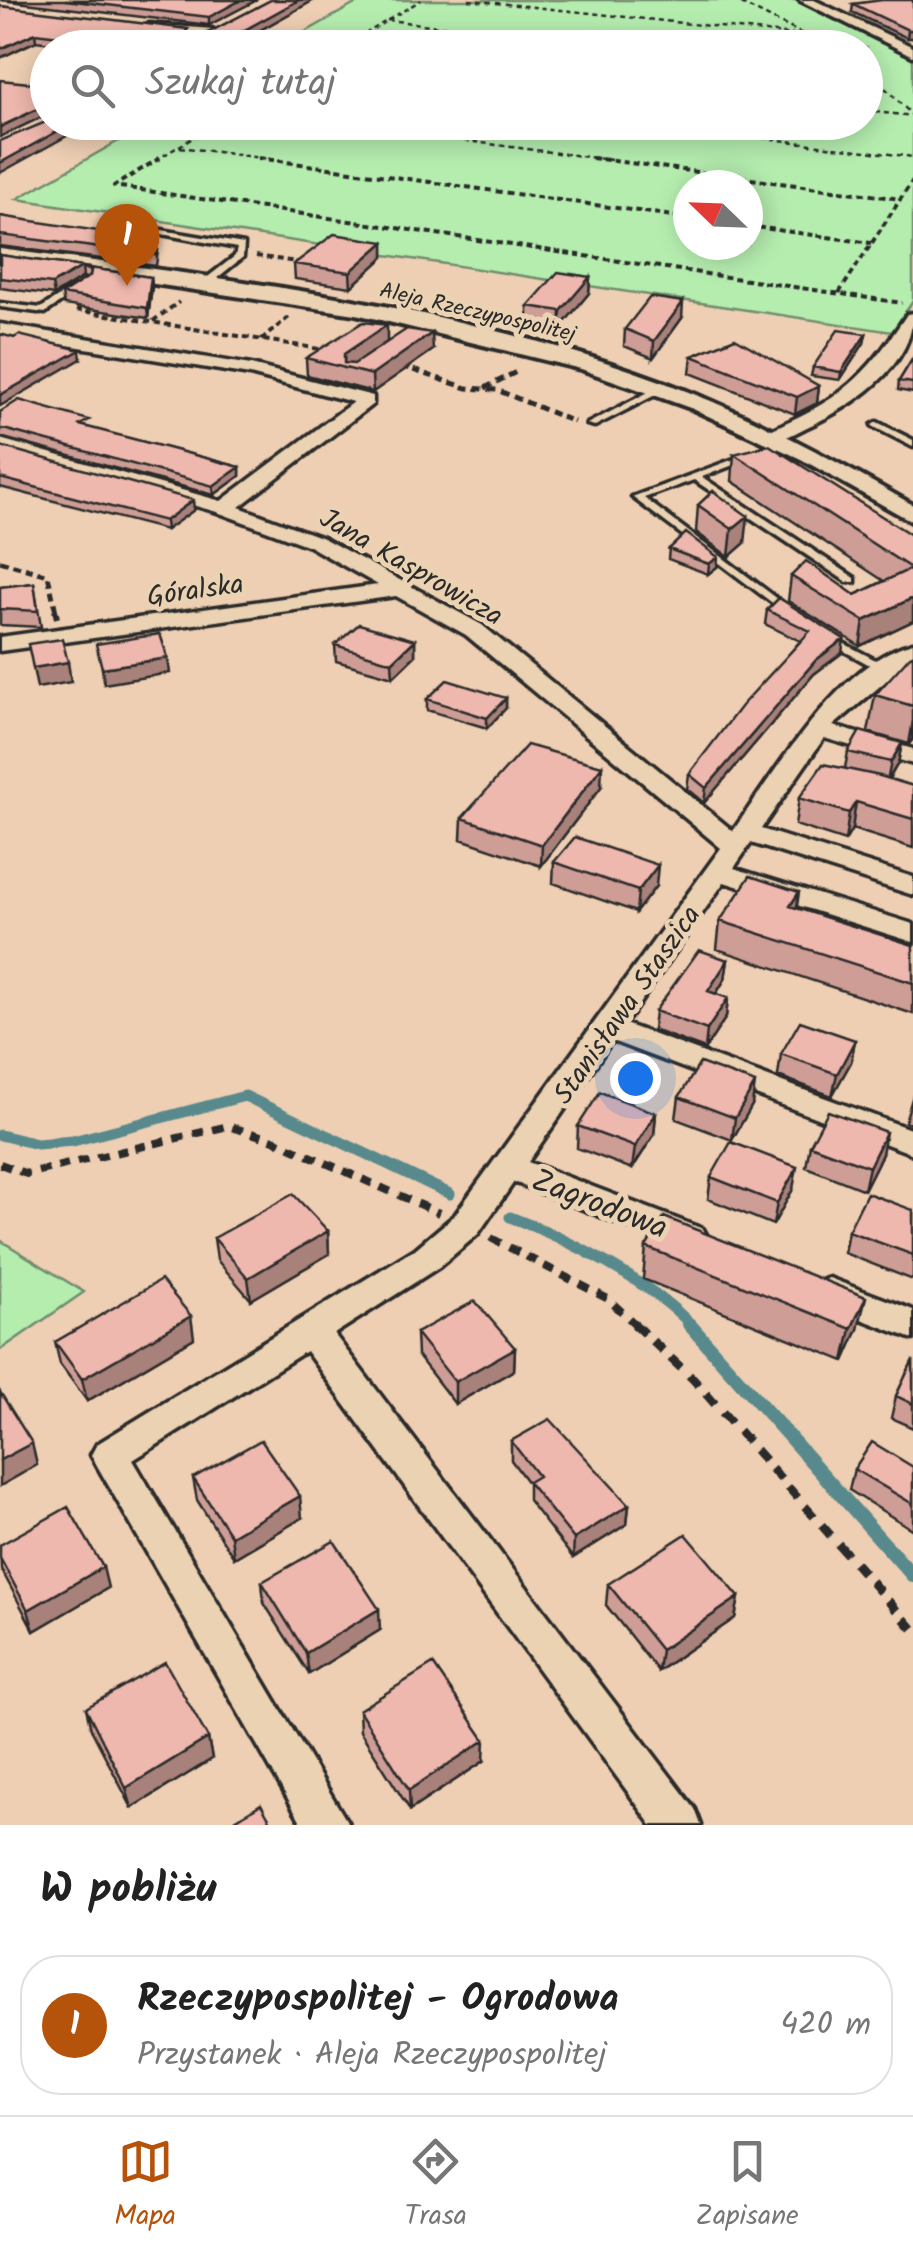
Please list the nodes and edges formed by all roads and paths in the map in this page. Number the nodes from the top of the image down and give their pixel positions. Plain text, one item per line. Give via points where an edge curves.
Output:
1 (421, 0) edge
2 (469, 0) edge
3 (733, 0) edge
4 (741, 0) edge
5 (805, 0) edge
6 (387, 20) junction
7 (136, 24) edge
8 (227, 25) edge
9 (187, 30) edge
10 (218, 30) edge
11 (371, 30) edge
12 (474, 30) edge
13 (747, 30) edge
14 (799, 30) edge
15 (867, 30) edge
16 (883, 38) edge
17 (913, 52) edge
18 (883, 85) edge
19 (883, 112) edge
20 (190, 140) edge
21 (457, 140) edge
22 (779, 140) edge
23 (179, 147) junction
24 (913, 157) edge
25 (913, 180) edge
26 (901, 199) junction
27 (673, 216) edge
28 (129, 226) dead end
29 (763, 228) edge
30 (871, 243) junction
31 (240, 254) junction
32 (0, 255) edge
33 (307, 263) edge
34 (85, 283) edge
35 (203, 286) junction
36 (839, 293) junction
37 (184, 298) dead end
38 (0, 305) edge
39 (50, 306) junction
40 (912, 311) edge
41 (291, 316) dead end
42 (152, 322) junction
43 (428, 322) junction
44 (0, 329) edge
45 (410, 336) edge
46 (261, 340) junction
47 (338, 352) edge
48 (396, 364) edge
49 (528, 366) dead end
50 (662, 388) junction
51 (483, 389) junction
52 (592, 424) joint
53 (876, 424) dead end
54 (782, 439) junction
55 (913, 444) edge
56 (0, 445) edge
57 (696, 476) junction
58 (224, 508) junction
59 (913, 514) edge
60 (0, 561) edge
61 (850, 580) dead end
62 (398, 589) junction
63 (804, 623) edge
64 (817, 631) edge
65 (60, 638) junction
66 (0, 644) edge
67 (913, 650) edge
68 (883, 668) junction
69 (819, 728) junction
70 (913, 756) edge
71 (788, 772) junction
72 (824, 780) edge
73 (741, 840) junction
74 (719, 872) junction
75 (913, 886) edge
76 (913, 933) edge
77 (609, 1028) junction
78 (913, 1142) edge
79 (0, 1164) edge
80 (511, 1168) junction
81 (466, 1225) junction
82 (730, 1254) edge
83 (803, 1282) edge
84 (913, 1325) edge
85 (310, 1329) junction
86 (913, 1629) edge
87 (326, 1825) edge
88 (679, 1825) edge

1 - 6 path
2 - 13 path
3 - 4 path
4 - 14 path
5 - 15 street
6 - 11 path
6 - 12 path
7 - 9 street
8 - 10 street
16 - 17 street
18 - 19 path via 913,116
20 - 23 path
21 - 26 path
22 - 24 path
23 - 27 path
23 - 36 path via 114,186
25 - 26 path
26 - 30 path
28 - 31 lane via 226,241 241,246
29 - 30 path
30 - 36 path
31 - 33 path
31 - 35 lane
32 - 35 street, Aleja Rzeczypospolitej
34 - 39 lane
35 - 43 street, Aleja Rzeczypospolitej
36 - 40 path
37 - 42 path
38 - 39 lane via 42,312
39 - 42 path
40 - 54 street via 892,366 843,406
41 - 46 path
42 - 46 path
43 - 45 lane
43 - 50 street, Aleja Rzeczypospolitej via 564,355
44 - 58 street via 251,370 367,400
46 - 47 path
48 - 51 path
49 - 51 path
50 - 52 lane
50 - 54 street, Aleja Rzeczypospolitej
51 - 52 path
53 - 55 lane
54 - 57 lane
54 - 59 street, Aleja Rzeczypospolitej
56 - 58 street, Jana Kasprowicza
57 - 61 lane
57 - 63 lane via 637,497
58 - 62 street, Jana Kasprowicza via 316,542
60 - 65 path via 48,576
62 - 65 street, Góralska
62 - 73 street, Jana Kasprowicza via 474,630
64 - 68 lane
65 - 66 street, Góralska
67 - 68 street, Stanisława Staszica
68 - 69 street, Stanisława Staszica
69 - 70 street
69 - 71 street, Stanisława Staszica
71 - 72 street
71 - 73 street, Stanisława Staszica
73 - 74 street, Stanisława Staszica
73 - 75 street
74 - 76 street
74 - 77 street, Stanisława Staszica
77 - 78 street
77 - 80 street, Stanisława Staszica
79 - 81 path via 28,1174 228,1126
80 - 81 street, Stanisława Staszica
80 - 82 street, Zagrodowa
81 - 85 street, Stanisława Staszica via 427,1258
81 - 86 path via 608,1299 694,1379
83 - 84 street
85 - 87 street, Stanisława Staszica via 110,1456
85 - 88 street

